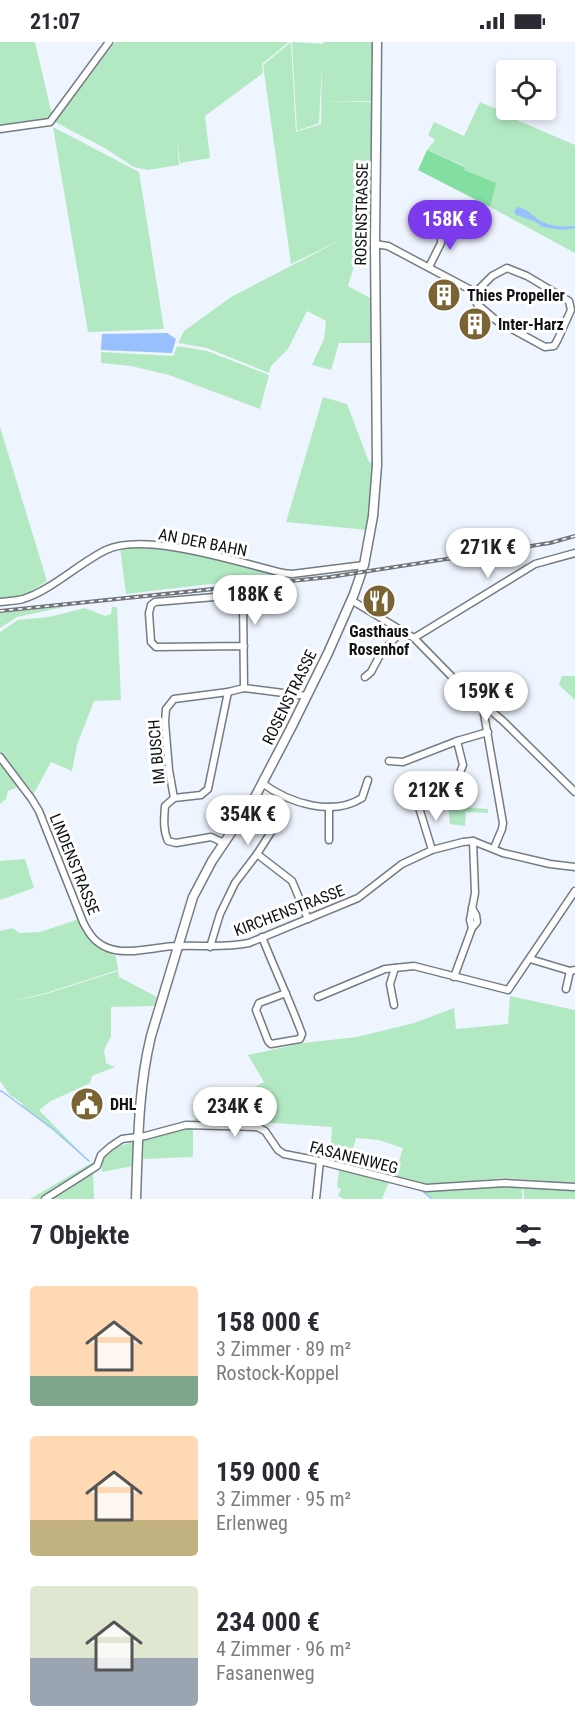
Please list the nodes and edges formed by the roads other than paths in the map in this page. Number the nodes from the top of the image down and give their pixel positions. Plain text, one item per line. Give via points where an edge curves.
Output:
1 (108, 42) edge
2 (377, 42) edge
3 (0, 129) edge
4 (441, 229) dead end
5 (375, 244) junction
6 (429, 267) junction
7 (475, 293) junction
8 (575, 553) edge
9 (364, 565) junction
10 (351, 600) junction
11 (0, 602) edge
12 (402, 630) junction
13 (414, 638) junction
14 (244, 646) junction
15 (365, 677) dead end
16 (244, 688) junction
17 (228, 692) junction
18 (307, 696) junction
19 (486, 707) junction
20 (488, 732) junction
21 (457, 741) junction
22 (0, 757) edge
23 (389, 761) dead end
24 (461, 770) dead end
25 (368, 780) dead end
26 (262, 783) junction
27 (575, 792) edge
28 (174, 798) junction
29 (417, 801) dead end
30 (329, 807) junction
31 (273, 829) dead end
32 (328, 840) dead end
33 (473, 841) junction
34 (224, 843) junction
35 (494, 849) junction
36 (432, 850) junction
37 (257, 854) junction
38 (575, 867) edge
39 (575, 891) edge
40 (308, 919) junction
41 (262, 937) junction
42 (178, 946) junction
43 (210, 947) junction
44 (530, 959) junction
45 (395, 968) junction
46 (573, 971) edge
47 (454, 977) junction
48 (566, 989) dead end
49 (286, 993) junction
50 (318, 997) dead end
51 (394, 1005) dead end
52 (139, 1137) junction
53 (320, 1161) junction
54 (575, 1187) edge
55 (45, 1199) edge
56 (136, 1199) edge
57 (316, 1199) edge

1 - 3 street via 50,122
2 - 5 main road, ROSENSTRASSE
4 - 6 street via 441,243
5 - 6 street via 388,246
5 - 9 main road, ROSENSTRASSE via 376,465 374,516
6 - 7 street
7 - 7 street via 477,304 497,321 545,347 554,346 571,310 569,301 507,268
8 - 13 street via 535,564
9 - 10 main road, ROSENSTRASSE
9 - 11 street, AN DER BAHN via 283,573 166,546 116,546 38,593
10 - 12 street
10 - 18 main road, ROSENSTRASSE
12 - 13 street
12 - 15 street
13 - 19 street
14 - 14 street via 243,601 238,595 151,605 151,642 156,647
14 - 16 street
16 - 17 street, IM BUSCH
16 - 18 street, IM BUSCH
17 - 28 street via 208,789 201,795
17 - 28 street, IM BUSCH via 174,699 166,708
18 - 26 main road, ROSENSTRASSE
19 - 20 street
19 - 27 street
20 - 21 street
20 - 35 street via 502,823
21 - 23 street via 403,762
21 - 24 street
22 - 42 street, LINDENSTRASSE via 39,811 89,935 99,944 124,951
25 - 30 street via 362,798 353,804
26 - 30 street via 297,802
26 - 34 main road, ROSENSTRASSE
28 - 34 street, IM BUSCH via 165,806 163,824 168,842 211,837
29 - 36 street
30 - 32 street
31 - 37 street
33 - 35 street
33 - 36 street, KIRCHENSTRASSE
33 - 47 street via 472,928
34 - 42 main road, ROSENSTRASSE via 193,897
35 - 38 street
36 - 40 street, KIRCHENSTRASSE via 402,864 358,897
37 - 40 street via 292,881
37 - 43 street via 235,883
39 - 44 street
40 - 41 street, KIRCHENSTRASSE
41 - 43 street, KIRCHENSTRASSE via 235,946
41 - 49 street
42 - 43 street, KIRCHENSTRASSE
42 - 52 main road, ROSENSTRASSE via 146,1057
44 - 46 street
44 - 47 street via 508,990
45 - 47 street via 414,966
45 - 50 street
45 - 51 street via 390,984
46 - 48 street
49 - 49 street via 302,1034 300,1039 271,1044 257,1006
52 - 53 street, FASANENWEG via 186,1125 258,1127 284,1154
52 - 55 street, FASANENWEG via 122,1139 110,1146 97,1166
52 - 56 main road, ROSENSTRASSE
53 - 54 street, FASANENWEG via 426,1188 505,1183
53 - 57 street

